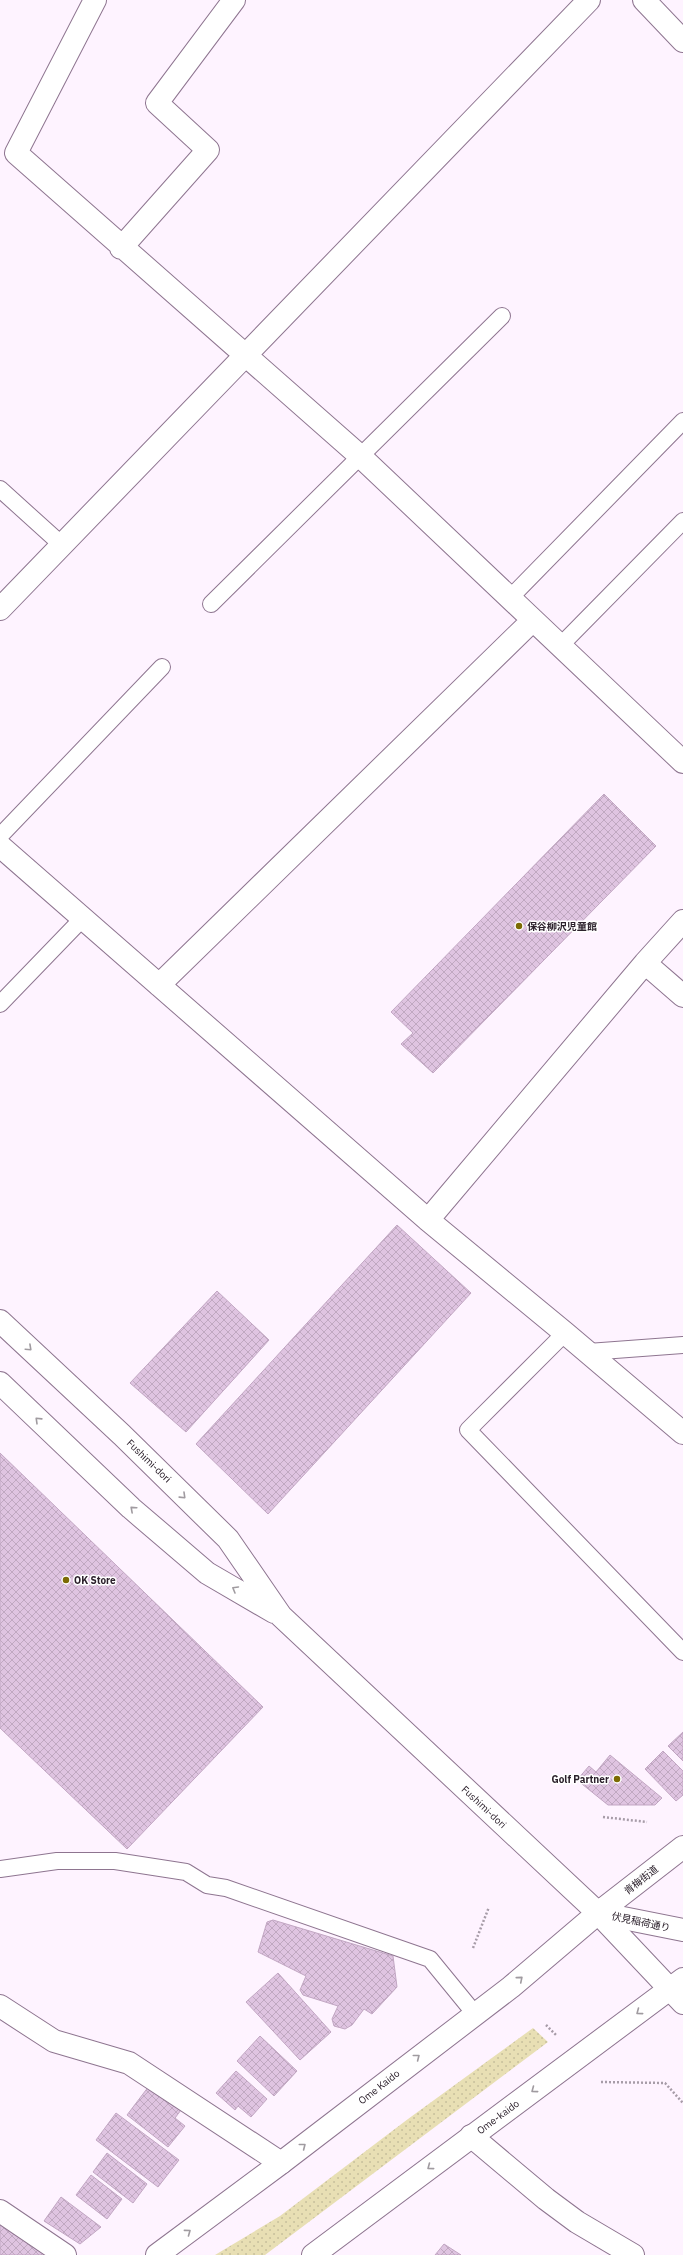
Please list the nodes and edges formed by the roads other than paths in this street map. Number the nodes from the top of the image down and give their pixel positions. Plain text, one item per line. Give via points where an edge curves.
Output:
1 (95, 0) edge
2 (234, 0) edge
3 (589, 0) edge
4 (644, 0) edge
5 (683, 41) edge
6 (121, 248) junction
7 (502, 316) dead end
8 (246, 355) junction
9 (683, 421) edge
10 (360, 456) junction
11 (0, 489) edge
12 (683, 521) edge
13 (62, 545) junction
14 (510, 598) junction
15 (211, 604) dead end
16 (0, 609) edge
17 (533, 620) junction
18 (560, 646) junction
19 (162, 667) dead end
20 (683, 762) edge
21 (0, 836) edge
22 (0, 846) edge
23 (83, 918) junction
24 (683, 921) edge
25 (645, 963) junction
26 (159, 985) junction
27 (683, 996) edge
28 (0, 1004) edge
29 (428, 1220) junction
30 (0, 1321) edge
31 (565, 1333) junction
32 (683, 1345) edge
33 (588, 1352) junction
34 (0, 1383) edge
35 (683, 1433) edge
36 (281, 1616) junction
37 (683, 1652) edge
38 (683, 1847) edge
39 (0, 1869) edge
40 (598, 1913) junction
41 (683, 1930) edge
42 (679, 1990) edge
43 (0, 2006) edge
44 (475, 2014) junction
45 (471, 2136) junction
46 (281, 2163) junction
47 (0, 2211) edge
48 (65, 2255) edge
49 (156, 2255) edge
50 (313, 2255) edge
51 (633, 2255) edge

1 - 6 street via 16,153
2 - 6 street via 157,103 208,150
3 - 8 street
4 - 5 street
6 - 8 street
7 - 10 lane
8 - 10 street
8 - 13 street
9 - 14 lane
10 - 14 street
10 - 15 lane
11 - 13 lane
12 - 18 lane
13 - 16 street
14 - 17 street
17 - 18 street
17 - 26 street
18 - 20 street
19 - 21 lane
22 - 23 street
23 - 26 street
23 - 28 lane
24 - 25 street
25 - 27 street
25 - 29 street
26 - 29 street
29 - 31 street
30 -> 36 street, Fushimi-dori via 228,1539
31 - 33 street
31 - 37 lane via 468,1430
32 - 33 lane
33 - 35 street
36 -> 34 street, Fushimi-dori via 207,1573 131,1508
36 - 40 street, Fushimi-dori
38 - 40 street, 青梅街道
39 - 44 lane via 57,1860 115,1861 186,1872 207,1885 226,1888 430,1959
40 - 41 street, 伏見稲荷通り
40 - 42 street, Fushimi-dori
44 -> 40 street, Ome Kaido
42 -> 45 street, Ome-kaido
43 - 46 street via 54,2041 129,2063
46 -> 44 street, Ome Kaido
45 -> 50 street, Ome-kaido
45 - 51 street via 577,2222
49 -> 46 street, Ome Kaido
47 - 48 street

